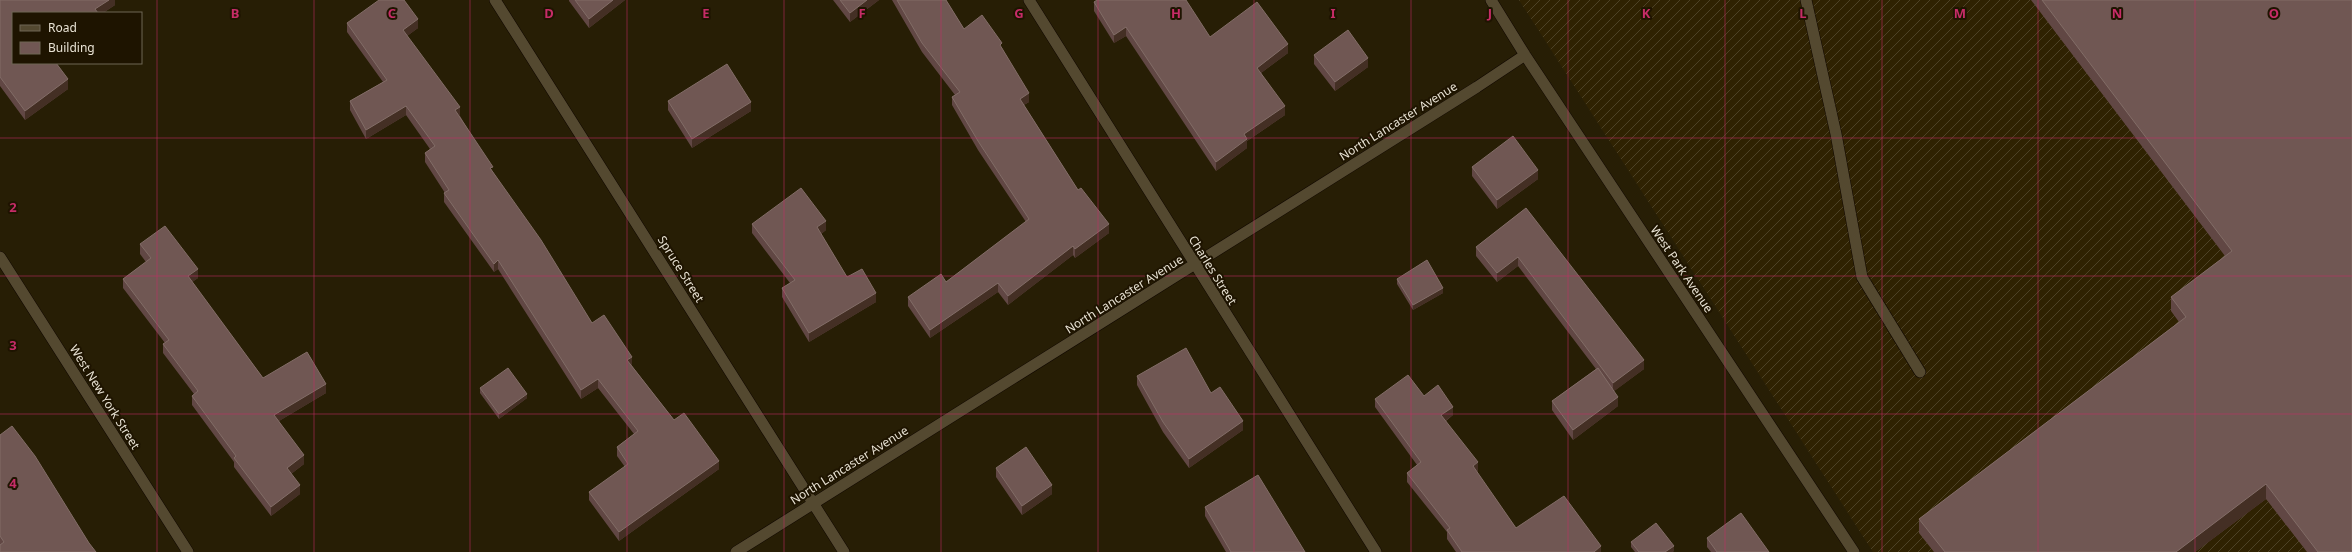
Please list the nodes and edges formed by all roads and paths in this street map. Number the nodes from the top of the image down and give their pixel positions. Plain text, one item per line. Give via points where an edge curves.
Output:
1 (495, 0) edge
2 (1029, 0) edge
3 (1491, 0) edge
4 (1806, 0) edge
5 (1525, 55) junction
6 (0, 257) edge
7 (1194, 265) junction
8 (1920, 372) dead end
9 (813, 503) junction
10 (188, 552) edge
11 (736, 552) edge
12 (844, 552) edge
13 (1376, 552) edge
14 (1854, 552) edge

1 - 9 street, Spruce Street
2 - 7 street, Charles Street
3 - 5 street, West Park Avenue
4 - 8 street via 1836,134 1862,277
5 - 7 street, North Lancaster Avenue via 1477,88
5 - 14 street, West Park Avenue
6 - 10 street, West New York Street
7 - 9 street, North Lancaster Avenue
7 - 13 street, Charles Street
9 - 11 street, North Lancaster Avenue
9 - 12 street, Spruce Street

